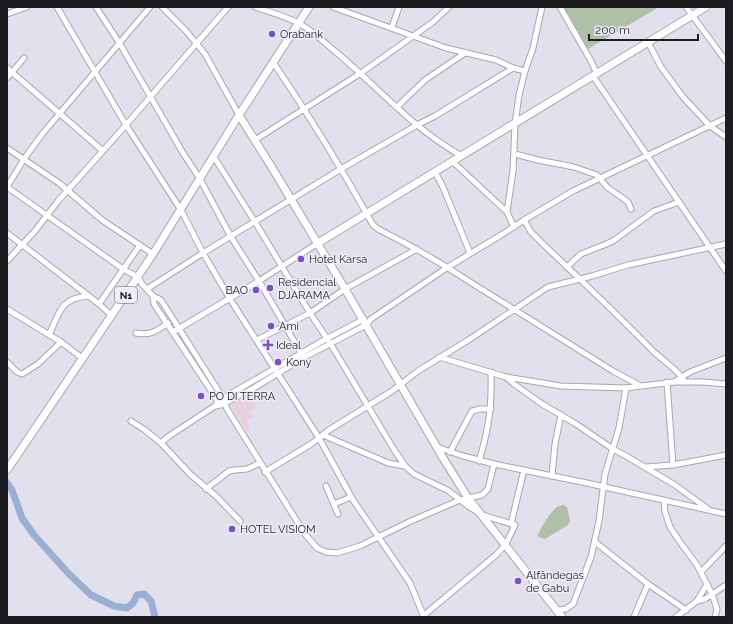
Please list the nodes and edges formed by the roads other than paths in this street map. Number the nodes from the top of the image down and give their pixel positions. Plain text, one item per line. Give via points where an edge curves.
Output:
1 (27, 7) edge
2 (57, 7) edge
3 (96, 7) edge
4 (150, 7) edge
5 (162, 7) edge
6 (228, 7) edge
7 (255, 7) edge
8 (309, 7) edge
9 (334, 7) edge
10 (399, 7) edge
11 (449, 7) edge
12 (542, 7) edge
13 (560, 7) edge
14 (686, 7) edge
15 (706, 7) edge
16 (7, 14) edge
17 (692, 16) junction
18 (299, 23) junction
19 (392, 27) junction
20 (414, 35) junction
21 (648, 42) junction
22 (197, 43) junction
23 (120, 44) junction
24 (465, 53) junction
25 (24, 58) dead end
26 (726, 61) edge
27 (273, 62) junction
28 (7, 68) edge
29 (513, 68) junction
30 (525, 70) junction
31 (12, 72) junction
32 (95, 73) junction
33 (361, 73) junction
34 (595, 75) junction
35 (7, 78) edge
36 (150, 97) junction
37 (397, 106) junction
38 (303, 109) junction
39 (61, 113) junction
40 (239, 115) junction
41 (726, 118) edge
42 (515, 124) junction
43 (126, 125) junction
44 (417, 125) junction
45 (710, 126) junction
46 (726, 137) edge
47 (255, 140) junction
48 (7, 148) edge
49 (103, 151) junction
50 (515, 154) junction
51 (647, 155) junction
52 (462, 156) junction
53 (214, 157) junction
54 (24, 159) junction
55 (452, 161) junction
56 (341, 169) junction
57 (436, 172) junction
58 (600, 178) junction
59 (200, 179) junction
60 (7, 187) edge
61 (67, 190) junction
62 (292, 200) junction
63 (679, 202) junction
64 (632, 209) dead end
65 (181, 210) junction
66 (507, 212) junction
67 (366, 213) junction
68 (47, 215) junction
69 (524, 220) junction
70 (255, 222) junction
71 (514, 227) junction
72 (7, 233) edge
73 (231, 236) junction
74 (318, 243) junction
75 (22, 244) junction
76 (726, 244) edge
77 (140, 245) junction
78 (709, 248) junction
79 (417, 249) junction
80 (203, 253) junction
81 (154, 254) junction
82 (470, 254) junction
83 (7, 261) edge
84 (282, 266) junction
85 (448, 267) junction
86 (567, 267) junction
87 (123, 269) junction
88 (726, 271) edge
89 (138, 277) junction
90 (579, 279) junction
91 (259, 281) junction
92 (147, 289) junction
93 (345, 289) junction
94 (89, 296) junction
95 (153, 296) junction
96 (230, 299) junction
97 (99, 304) junction
98 (7, 309) edge
99 (515, 310) junction
100 (310, 313) junction
101 (111, 315) junction
102 (365, 322) junction
103 (168, 323) junction
104 (285, 325) junction
105 (180, 329) junction
106 (136, 332) dead end
107 (173, 332) junction
108 (49, 335) junction
109 (326, 338) junction
110 (258, 340) junction
111 (61, 342) junction
112 (330, 344) junction
113 (301, 353) junction
114 (439, 357) junction
115 (82, 358) junction
116 (726, 358) edge
117 (7, 362) edge
118 (276, 371) junction
119 (491, 372) junction
120 (682, 376) junction
121 (506, 377) junction
122 (667, 382) junction
123 (674, 382) junction
124 (685, 382) junction
125 (401, 384) junction
126 (726, 384) edge
127 (639, 385) junction
128 (626, 388) junction
129 (220, 403) junction
130 (367, 407) junction
131 (491, 409) junction
132 (561, 415) junction
133 (131, 421) dead end
134 (321, 437) junction
135 (161, 443) junction
136 (437, 447) junction
137 (613, 449) junction
138 (450, 452) junction
139 (726, 455) edge
140 (480, 461) junction
141 (260, 463) junction
142 (494, 464) junction
143 (673, 465) junction
144 (405, 466) junction
145 (645, 468) junction
146 (7, 470) edge
147 (524, 470) junction
148 (265, 472) junction
149 (552, 476) junction
150 (326, 486) dead end
151 (604, 487) junction
152 (206, 488) junction
153 (351, 496) junction
154 (468, 498) junction
155 (460, 500) junction
156 (664, 500) junction
157 (334, 504) junction
158 (710, 510) junction
159 (338, 514) dead end
160 (482, 514) junction
161 (726, 514) edge
162 (240, 521) dead end
163 (511, 524) junction
164 (378, 538) junction
165 (595, 542) junction
166 (506, 544) junction
167 (726, 546) edge
168 (701, 572) junction
169 (648, 584) junction
170 (707, 584) junction
171 (726, 585) edge
172 (712, 594) junction
173 (697, 600) junction
174 (558, 610) junction
175 (686, 610) junction
176 (424, 617) edge
177 (562, 617) edge
178 (634, 617) edge
179 (676, 617) edge
180 (715, 617) edge

1 - 16 street
2 - 32 street
3 - 23 street
4 - 23 street
5 - 22 street
6 - 22 street
7 - 18 street
8 - 18 main road, N1
9 - 19 street
10 - 19 street
11 - 20 street
12 - 30 street
13 - 34 street via 591,61
14 - 17 street
15 - 17 main road
17 - 21 main road
17 - 26 street
18 - 27 main road, N1
18 - 33 street
19 - 20 street
20 - 24 street
20 - 33 street
21 - 34 main road
21 - 45 street via 670,80
22 - 36 street
22 - 40 street
23 - 32 street
23 - 36 street
24 - 29 street via 496,60
24 - 37 street via 425,80
25 - 31 street
27 - 38 street
27 - 40 main road, N1
28 - 31 street
29 - 30 street
29 - 44 street
30 - 42 street
31 - 35 street
31 - 39 street
32 - 39 street
32 - 43 street
33 - 37 street
33 - 38 street
34 - 42 main road
34 - 51 street
36 - 43 street
36 - 59 street
37 - 44 street
38 - 47 street
38 - 56 street
39 - 49 street
39 - 54 street
40 - 47 main road
40 - 53 main road, N1
41 - 45 street
42 - 50 street
42 - 52 main road
43 - 49 street
43 - 65 street
44 - 52 street
44 - 56 street
45 - 46 street
45 - 51 street
47 - 62 main road
48 - 54 street
49 - 61 street
50 - 58 street via 581,169
50 - 66 street
51 - 58 street
51 - 63 street
52 - 55 main road
53 - 59 main road, N1
53 - 70 street
54 - 60 street
54 - 61 street
55 - 57 main road
55 - 66 street
56 - 62 street
56 - 67 street
57 - 67 main road
57 - 82 street
58 - 64 street via 607,187 628,202
58 - 69 street
59 - 65 main road, N1
59 - 73 street
60 - 68 street
61 - 68 street
61 - 77 street via 102,220
62 - 70 street
62 - 74 main road
63 - 78 street
63 - 86 street via 654,211 613,240 581,254
65 - 80 street
65 - 81 main road, N1
66 - 71 street
67 - 74 main road
67 - 79 street via 378,229
68 - 75 street
68 - 87 street
69 - 71 street
69 - 86 street via 538,239
70 - 73 street
70 - 84 street
71 - 82 street
72 - 75 street
73 - 80 street
73 - 91 street
74 - 84 street
74 - 93 main road
75 - 83 street
75 - 94 street
76 - 78 street
77 - 81 street
77 - 87 street
78 - 88 street
78 - 90 street via 628,265
79 - 85 street
79 - 93 street
80 - 92 street
80 - 96 street
81 - 89 main road, N1
82 - 85 street
84 - 91 street
84 - 100 street
85 - 99 street
85 - 102 street
86 - 90 street
87 - 89 street
87 - 97 street
89 - 92 street
89 - 101 main road, N1
90 - 99 street via 548,287
90 - 120 street
91 - 96 street
91 - 104 street
92 - 95 street
93 - 100 street
93 - 102 main road
94 - 97 street
94 - 108 street via 68,301 60,310
95 - 103 street via 154,304
95 - 105 street via 161,300
96 - 105 street
96 - 110 street
97 - 101 street
98 - 108 street
99 - 114 street
99 - 127 street
100 - 104 street
100 - 109 street
101 - 115 main road, N1
102 - 109 street
102 - 112 street
102 - 125 main road
103 - 106 street via 148,334
103 - 107 street
104 - 110 street
104 - 113 street
105 - 107 street
105 - 129 street
107 - 129 street
108 - 111 street
109 - 112 street
109 - 113 street
110 - 118 street
111 - 115 street
111 - 117 street via 38,364 22,374
112 - 118 street
112 - 130 street
113 - 118 street
114 - 119 street
114 - 125 street
115 - 146 main road, N1
116 - 120 street
118 - 129 street
118 - 134 street
119 - 121 street
119 - 131 street
120 - 123 street
120 - 124 street
121 - 128 street via 564,386
121 - 132 street via 531,397
122 - 123 street
122 - 127 street
122 - 143 street
123 - 124 street
124 - 126 street
125 - 130 street
125 - 136 main road
127 - 128 street
128 - 137 street
129 - 135 street
129 - 141 street via 227,409
130 - 134 street
130 - 144 street
131 - 138 street via 472,411
131 - 140 street
132 - 137 street
132 - 149 street
133 - 135 street
134 - 144 street via 388,463
134 - 148 street
134 - 153 street
135 - 152 street
136 - 138 street
136 - 154 main road
137 - 145 street
137 - 151 street via 605,474
138 - 140 street
139 - 143 street
140 - 142 street
141 - 148 street
141 - 152 street via 247,469 230,471
142 - 147 street
142 - 154 street via 488,489 482,495
143 - 145 street
144 - 155 street via 414,474
145 - 158 street via 675,485
147 - 149 street
147 - 163 street
148 - 164 street via 305,534 321,551 343,552
149 - 151 street
150 - 157 street
151 - 156 street
151 - 165 street
152 - 162 street
153 - 157 street
153 - 164 street
154 - 155 street
154 - 160 main road
155 - 160 street
155 - 164 street
156 - 158 street
156 - 168 street via 670,527
157 - 159 street
158 - 161 street
160 - 163 street
160 - 166 main road
163 - 166 street via 515,525
164 - 176 street via 410,583
165 - 169 street
165 - 174 street via 573,604 566,609
166 - 174 main road
166 - 176 street
167 - 168 street
168 - 170 street
169 - 175 street
169 - 178 street
170 - 172 street
170 - 173 street
171 - 172 street
172 - 173 street via 703,600
172 - 180 street via 717,608
173 - 175 street
174 - 177 main road
175 - 179 street

